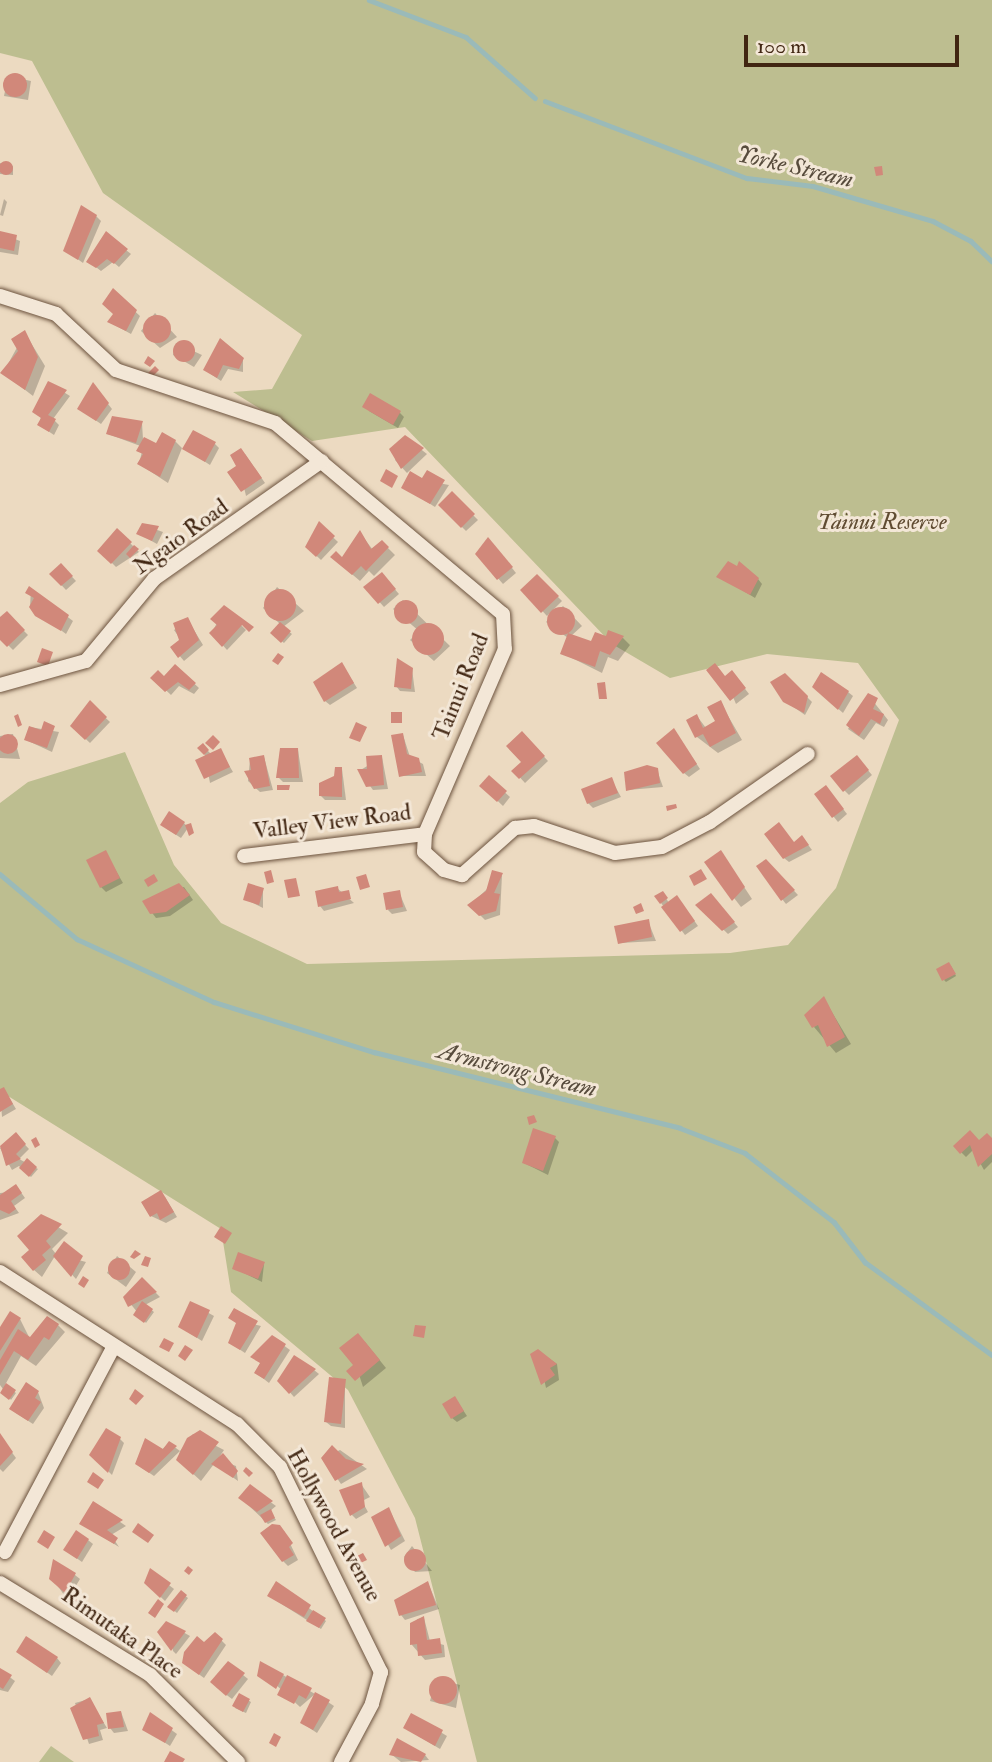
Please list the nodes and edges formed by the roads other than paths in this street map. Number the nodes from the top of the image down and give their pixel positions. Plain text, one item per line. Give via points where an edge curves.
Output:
1 (0, 296) edge
2 (322, 461) junction
3 (0, 685) edge
4 (808, 754) dead end
5 (425, 834) junction
6 (244, 856) dead end
7 (0, 1272) edge
8 (114, 1346) junction
9 (5, 1552) dead end
10 (0, 1583) edge
11 (238, 1762) edge
12 (341, 1762) edge

1 - 2 street, Tainui Road via 56,314 116,370 275,423
2 - 3 street, Ngaio Road via 154,579 86,661
2 - 5 street, Tainui Road via 503,614 505,649
4 - 5 street via 710,822 662,847 615,853 534,825 515,828 462,875 425,852
5 - 6 street, Valley View Road
7 - 8 street, Hollywood Avenue
8 - 9 street
8 - 12 street, Hollywood Avenue via 237,1424 280,1468 381,1671
10 - 11 street, Rimutaka Place via 150,1675

